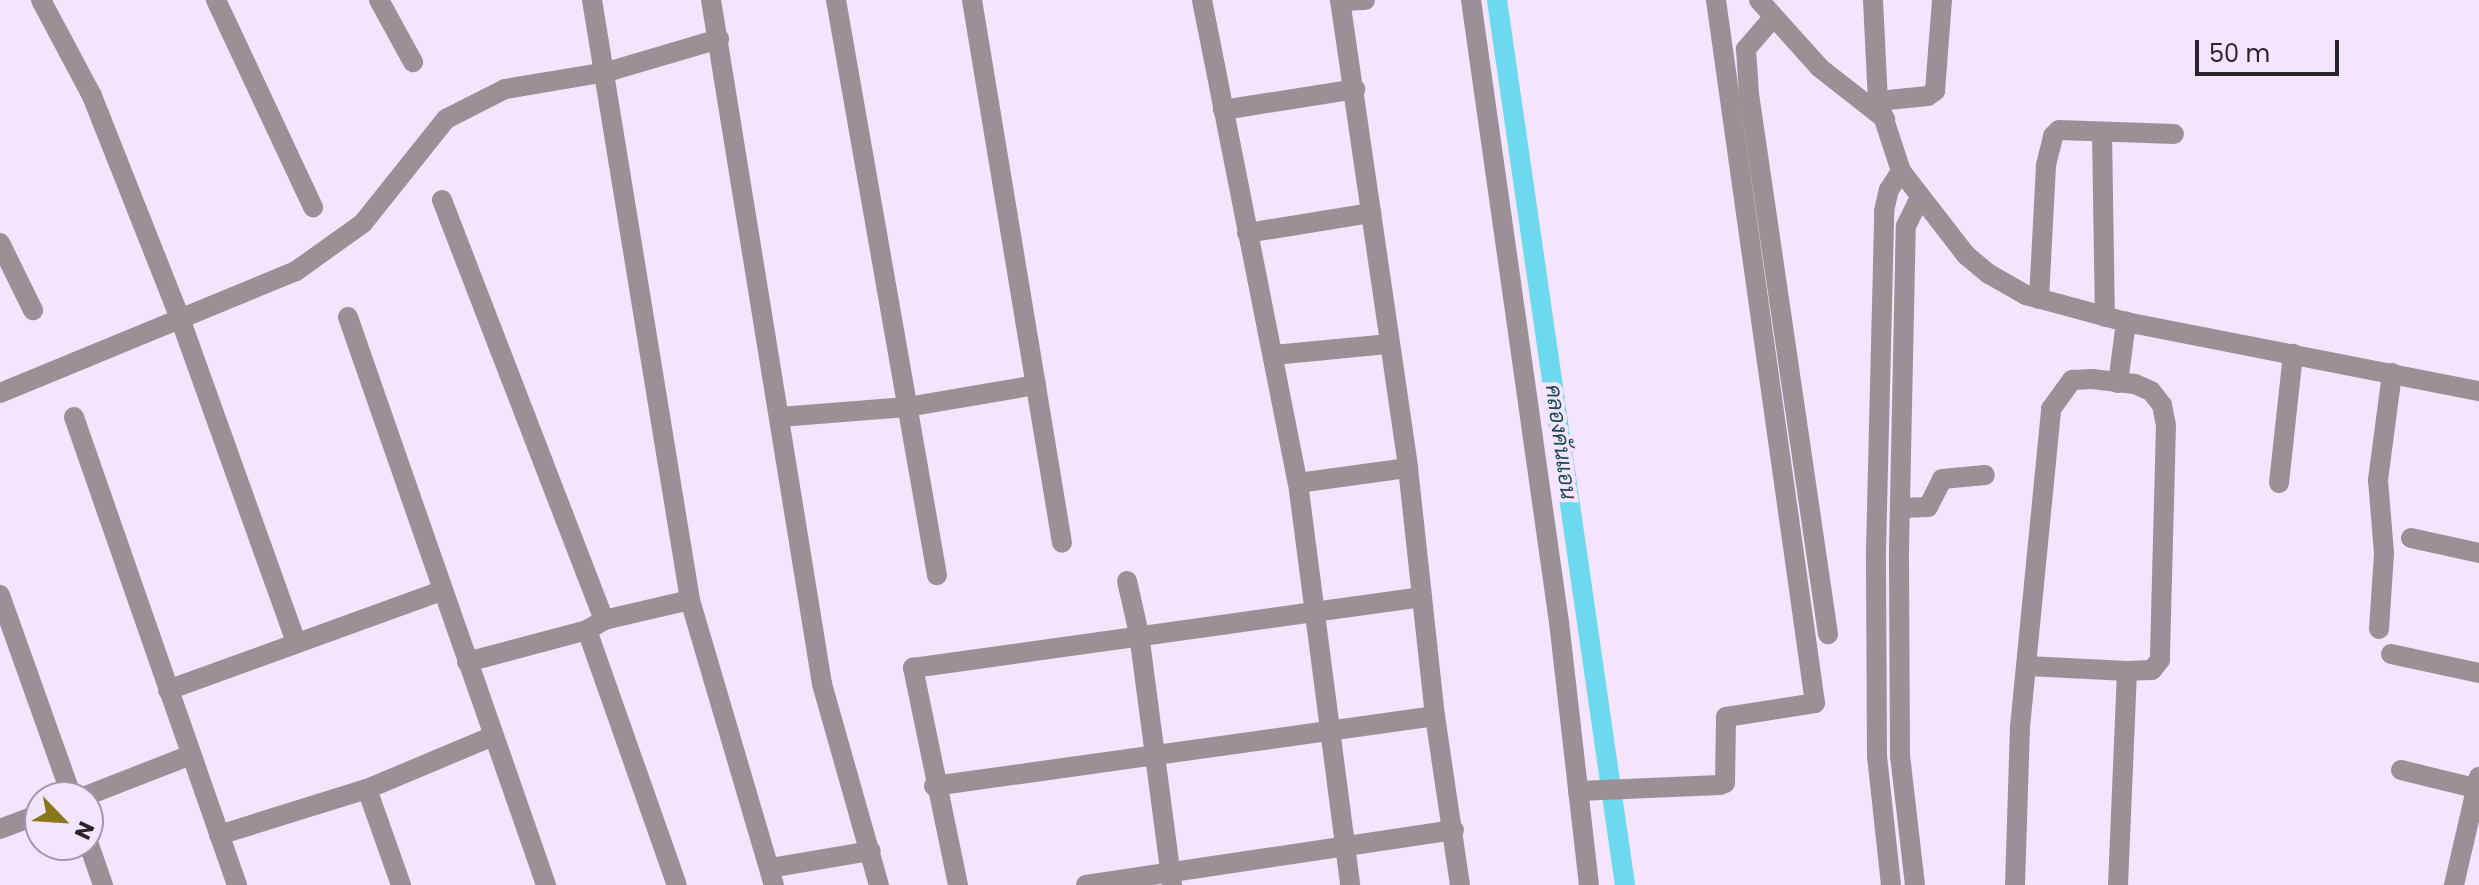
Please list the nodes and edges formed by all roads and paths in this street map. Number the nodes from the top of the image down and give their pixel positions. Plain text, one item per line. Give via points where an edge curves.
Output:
1 (41, 0) edge
2 (216, 0) edge
3 (379, 0) edge
4 (592, 0) edge
5 (711, 0) edge
6 (836, 0) edge
7 (972, 0) edge
8 (1202, 0) edge
9 (1365, 0) edge
10 (1471, 0) edge
11 (1716, 0) edge
12 (1759, 0) edge
13 (1873, 0) edge
14 (1942, 0) edge
15 (1340, 1) edge
16 (1772, 19) junction
17 (719, 39) junction
18 (413, 62) dead end
19 (607, 72) junction
20 (1355, 89) junction
21 (1223, 110) junction
22 (1882, 110) junction
23 (2102, 132) junction
24 (2174, 134) dead end
25 (1901, 171) junction
26 (1919, 199) junction
27 (442, 200) dead end
28 (313, 207) dead end
29 (1371, 213) junction
30 (1247, 233) junction
31 (0, 243) edge
32 (2039, 299) junction
33 (33, 310) dead end
34 (348, 317) dead end
35 (2105, 317) junction
36 (181, 321) junction
37 (2126, 322) junction
38 (1389, 344) junction
39 (2293, 354) junction
40 (1274, 355) junction
41 (2392, 373) junction
42 (2118, 383) junction
43 (1036, 385) junction
44 (2479, 391) edge
45 (0, 393) edge
46 (907, 407) junction
47 (74, 417) dead end
48 (780, 417) junction
49 (1408, 468) junction
50 (1985, 475) dead end
51 (1298, 483) junction
52 (2279, 483) dead end
53 (1900, 508) junction
54 (2411, 538) dead end
55 (1062, 543) dead end
56 (1876, 550) junction
57 (1899, 550) junction
58 (2479, 553) edge
59 (937, 575) dead end
60 (1127, 581) dead end
61 (442, 591) junction
62 (0, 595) edge
63 (1422, 597) junction
64 (690, 600) junction
65 (1311, 612) junction
66 (595, 625) junction
67 (2379, 629) dead end
68 (1139, 634) junction
69 (1828, 634) dead end
70 (296, 643) junction
71 (2391, 654) dead end
72 (467, 662) junction
73 (2026, 666) junction
74 (2127, 671) junction
75 (2479, 673) edge
76 (168, 690) junction
77 (1435, 716) junction
78 (1327, 734) junction
79 (493, 736) junction
80 (1154, 753) junction
81 (191, 755) junction
82 (1900, 756) junction
83 (1877, 757) junction
84 (2401, 770) dead end
85 (66, 781) edge
86 (2478, 785) edge
87 (934, 786) junction
88 (104, 789) edge
89 (367, 789) junction
90 (1578, 791) junction
91 (24, 820) edge
92 (0, 829) edge
93 (1454, 830) junction
94 (219, 835) junction
95 (1344, 846) junction
96 (871, 851) junction
97 (95, 861) edge
98 (772, 876) edge
99 (1171, 879) edge
100 (103, 885) edge
101 (237, 885) edge
102 (401, 885) edge
103 (546, 885) edge
104 (677, 885) edge
105 (879, 885) edge
106 (958, 885) edge
107 (1086, 885) edge
108 (1350, 885) edge
109 (1460, 885) edge
110 (1589, 885) edge
111 (1891, 885) edge
112 (1915, 885) edge
113 (2015, 885) edge
114 (2118, 885) edge
115 (2454, 885) edge

1 - 36 street via 92,96
2 - 28 street
3 - 18 street
4 - 19 street
5 - 17 street
6 - 46 street
7 - 43 street
8 - 21 street
9 - 15 street
10 - 90 street
11 - 90 street via 1815,698 1804,709 1726,717 1725,783
12 - 16 street
13 - 22 street
14 - 22 street via 1935,91
15 - 20 street
16 - 22 street via 1820,68
16 - 69 street via 1746,49 1749,94
17 - 19 street
17 - 48 street
19 - 36 street via 505,89 446,119 363,223 296,271
19 - 64 street
20 - 21 street
20 - 29 street
21 - 30 street
22 - 25 street
23 - 24 street
23 - 32 street via 2059,130 2049,144
23 - 35 street
25 - 26 street
25 - 56 street via 1884,211
26 - 32 street via 1966,255 1989,274
26 - 53 street via 1906,226
27 - 66 street
29 - 30 street
29 - 38 street
30 - 40 street
31 - 33 street
32 - 35 street
34 - 61 street
35 - 37 street
36 - 45 street
36 - 70 street
37 - 39 street
37 - 42 street
38 - 40 street
38 - 49 street
39 - 41 street
39 - 52 street
40 - 51 street
41 - 44 street
41 - 67 street via 2378,480 2384,553
42 - 73 street via 2072,380 2051,409
42 - 74 street via 2151,391 2162,405 2166,425 2160,660 2152,670
43 - 46 street
43 - 55 street
46 - 48 street
46 - 59 street
47 - 76 street
48 - 96 street via 822,684
49 - 51 street
49 - 63 street
50 - 53 street via 1942,479 1928,507
51 - 65 street
53 - 57 street
54 - 58 street
56 - 57 street
56 - 83 street
57 - 82 street
60 - 68 street
61 - 70 street
61 - 72 street
62 - 85 street
63 - 65 street
63 - 77 street
64 - 66 street
64 - 98 street via 729,747
65 - 68 street
65 - 78 street
66 - 72 street
66 - 104 street
68 - 80 street
68 - 87 street via 913,668
70 - 76 street
71 - 75 street
72 - 79 street
73 - 74 street
73 - 113 street
74 - 114 street
76 - 81 street
77 - 78 street
77 - 93 street
78 - 80 street
78 - 95 street
79 - 89 street
79 - 103 street
80 - 87 street
80 - 99 street
81 - 88 street
81 - 94 street
82 - 83 street
82 - 112 street
83 - 111 street
84 - 86 street
86 - 115 street
87 - 106 street
89 - 94 street
89 - 102 street
90 - 110 street
91 - 92 street
93 - 95 street
93 - 109 street
94 - 101 street
95 - 99 street
95 - 108 street
96 - 98 street
96 - 105 street
97 - 100 street
99 - 107 street

